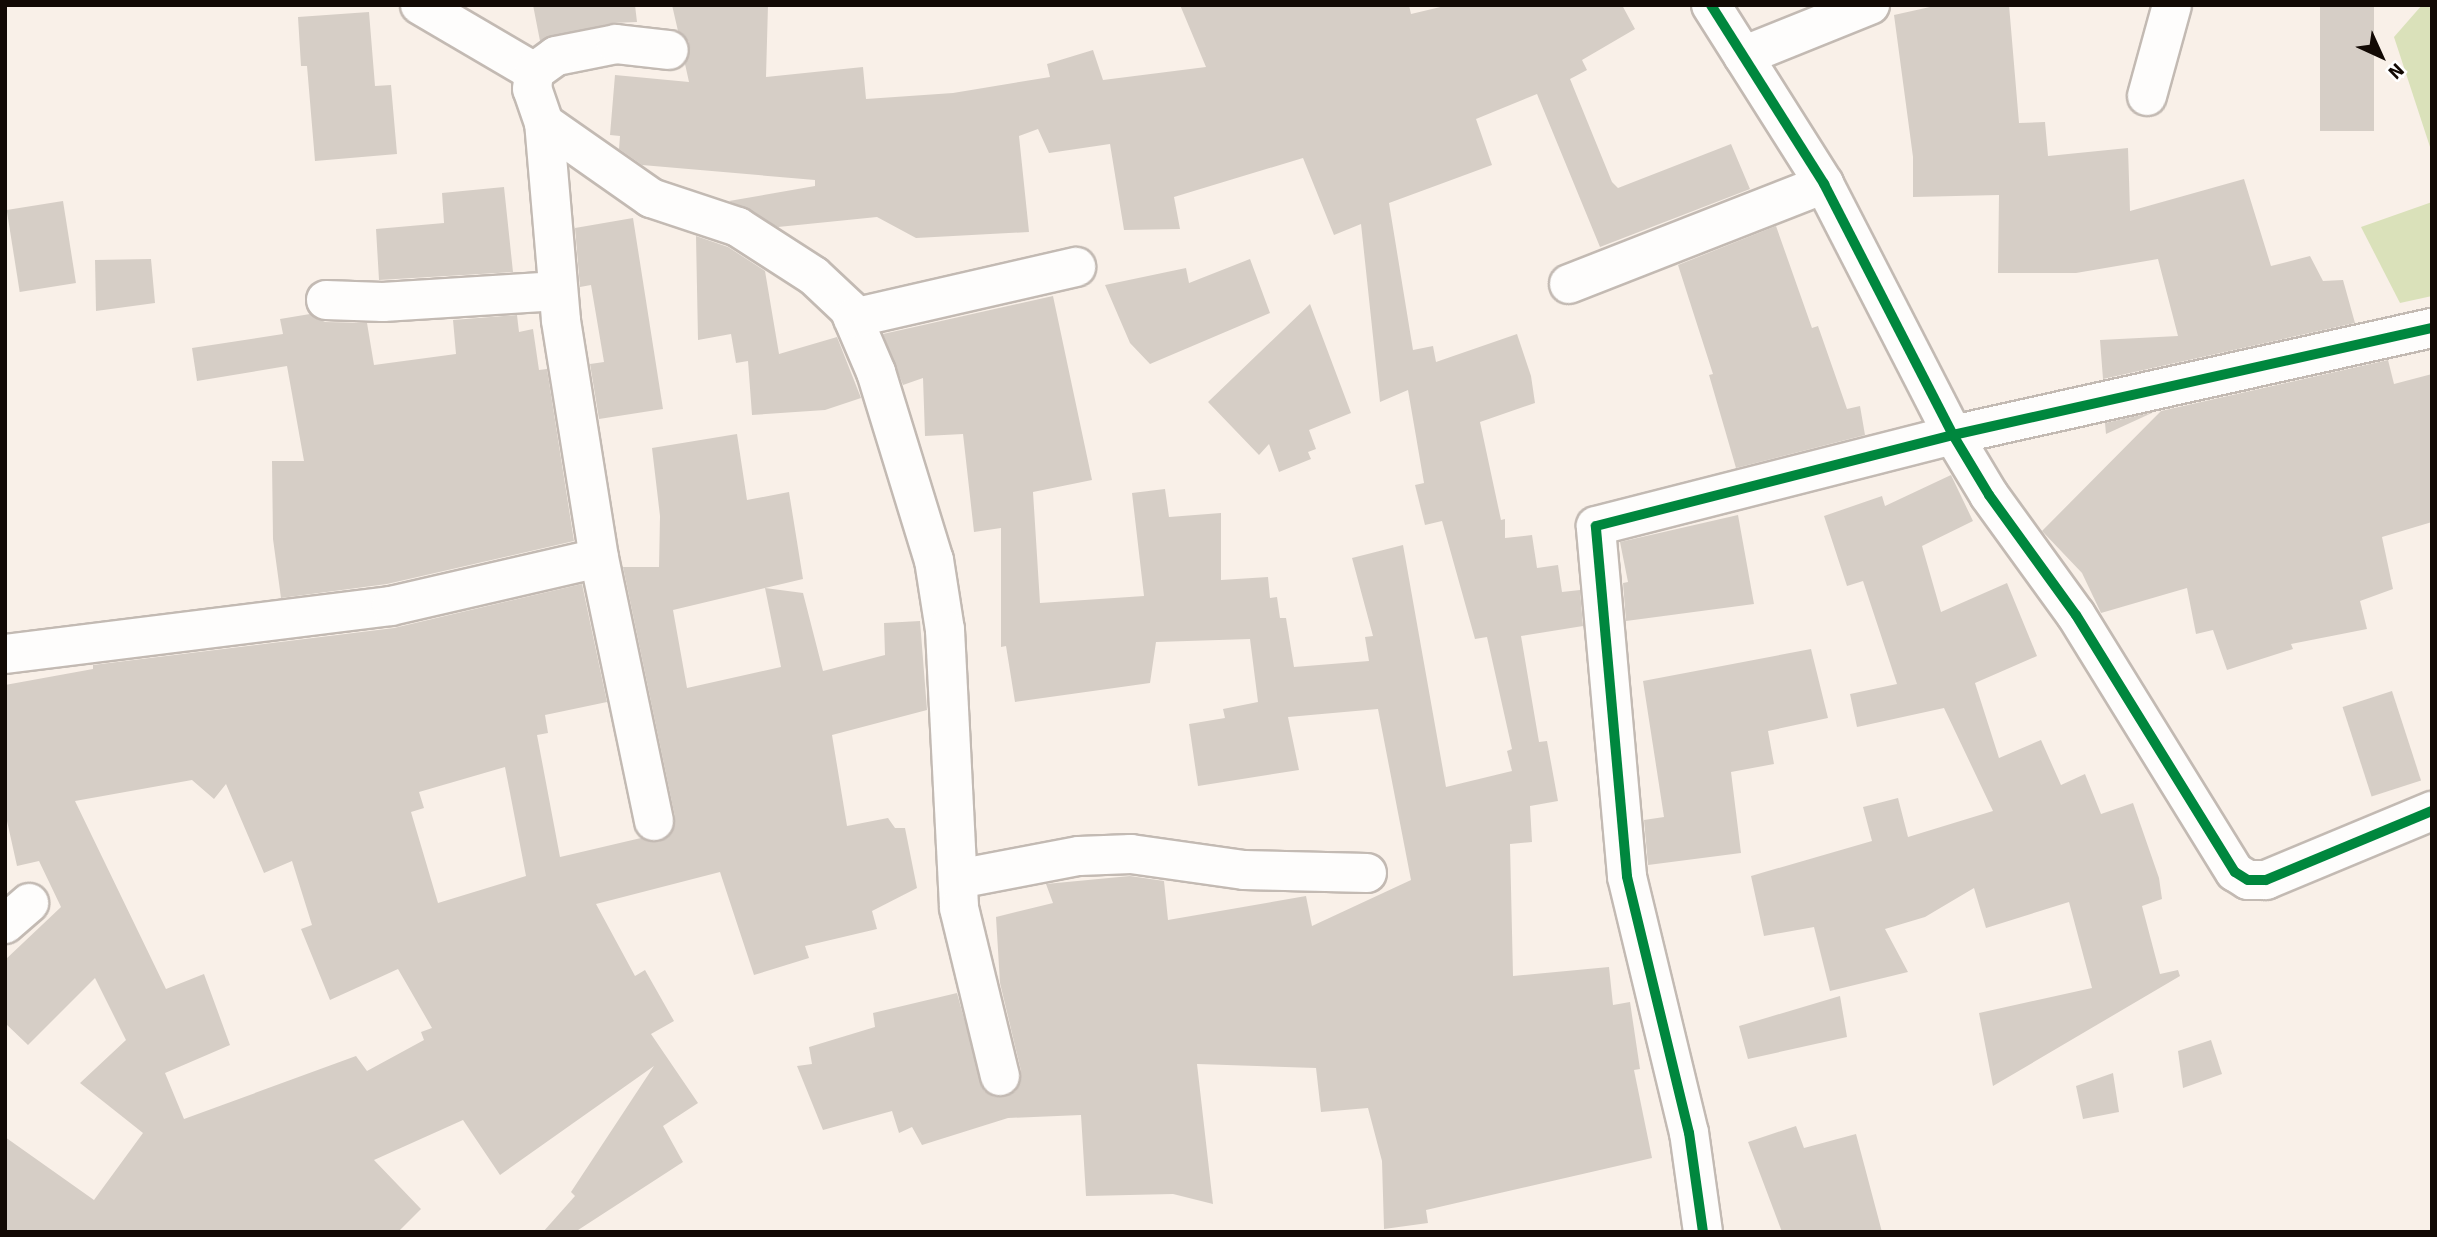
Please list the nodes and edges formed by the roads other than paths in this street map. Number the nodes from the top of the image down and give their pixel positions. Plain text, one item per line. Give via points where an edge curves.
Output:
1 (420, 5) edge
2 (1711, 5) edge
3 (1870, 5) edge
4 (2172, 5) edge
5 (669, 50) dead end
6 (1743, 56) junction
7 (534, 72) junction
8 (2147, 96) dead end
9 (544, 123) junction
10 (1824, 184) junction
11 (1076, 267) dead end
12 (1570, 284) dead end
13 (558, 291) junction
14 (326, 300) dead end
15 (853, 318) junction
16 (2432, 328) edge
17 (1953, 435) junction
18 (599, 558) junction
19 (5, 654) edge
20 (2432, 811) edge
21 (654, 821) dead end
22 (1367, 873) dead end
23 (958, 879) junction
24 (1000, 1076) dead end
25 (1703, 1232) edge

1 - 7 street
2 - 6 street
3 - 6 street
4 - 8 street
5 - 7 street via 616,44 556,57
6 - 10 street
7 - 9 street via 533,89
9 - 13 street
9 - 15 street via 651,198 737,228 803,269 835,291
10 - 12 street
10 - 17 street
11 - 15 street
13 - 14 street via 383,302
13 - 18 street
15 - 23 street via 911,476 934,560 945,630
16 - 17 street
17 - 20 street via 1989,495 2076,615 2235,872 2248,880 2266,880
17 - 25 street via 1596,526 1627,876 1689,1133
18 - 19 street via 391,606
18 - 21 street
22 - 23 street via 1244,870 1131,854 1079,856
23 - 24 street via 960,908

